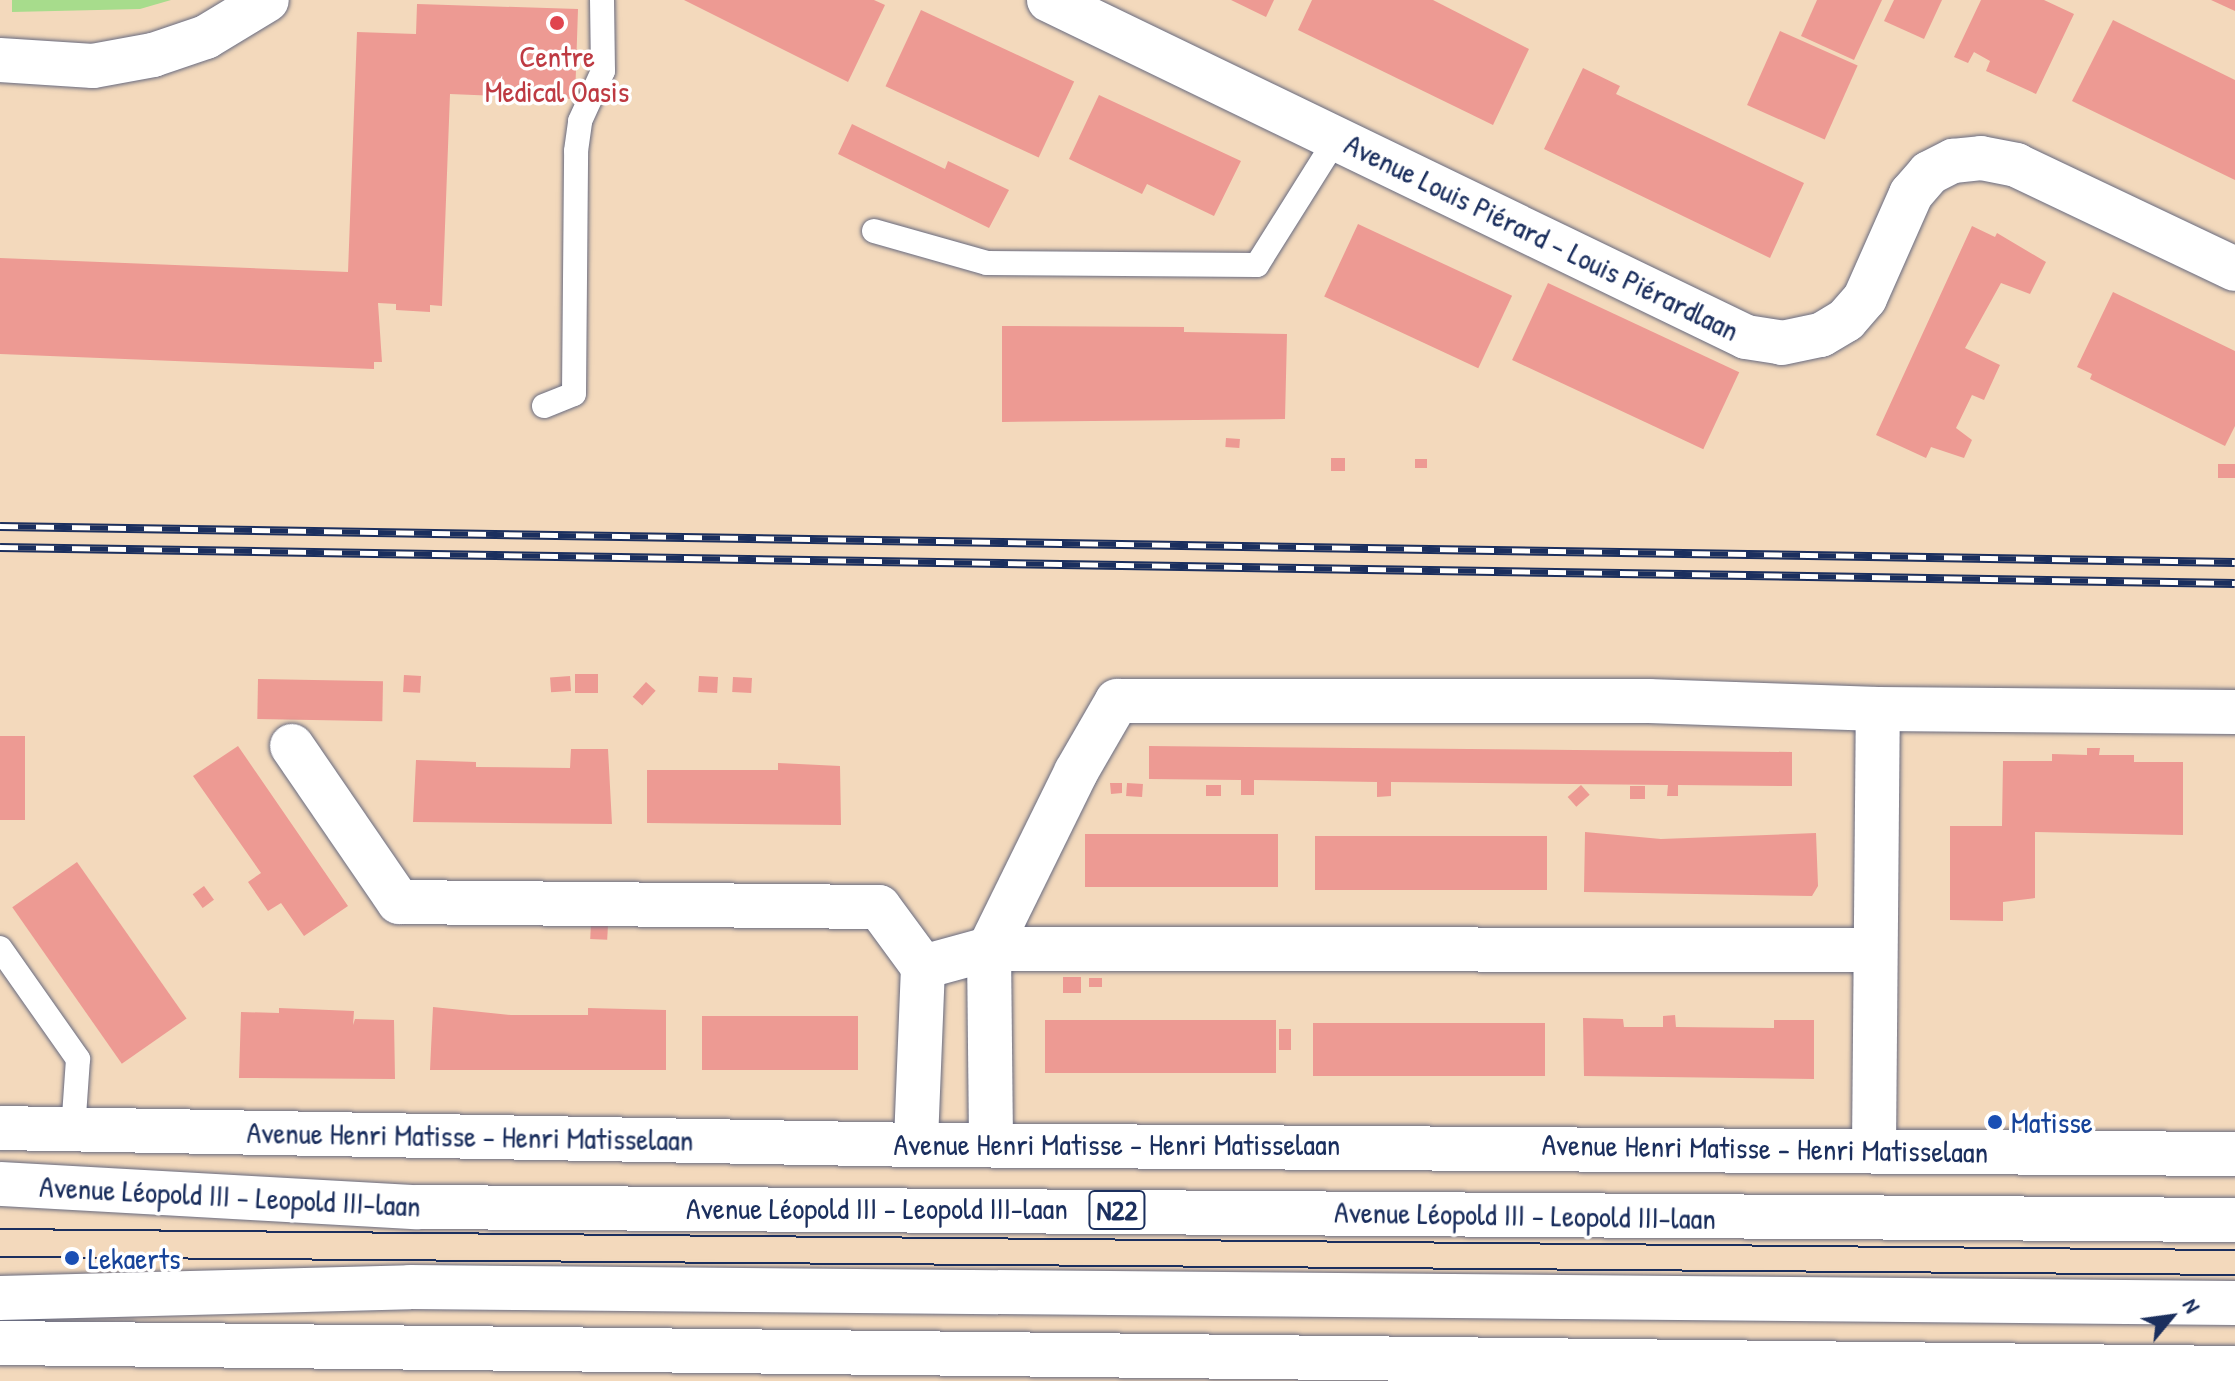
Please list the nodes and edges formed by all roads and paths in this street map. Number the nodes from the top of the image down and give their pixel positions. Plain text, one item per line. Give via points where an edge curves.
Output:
1 (267, 0) edge
2 (602, 0) edge
3 (1049, 0) edge
4 (0, 60) edge
5 (1336, 139) junction
6 (874, 231) dead end
7 (2235, 269) edge
8 (544, 406) dead end
9 (1878, 709) junction
10 (2235, 712) edge
11 (292, 746) dead end
12 (0, 948) edge
13 (989, 949) junction
14 (1875, 950) junction
15 (923, 967) junction
16 (9, 975) edge
17 (0, 1128) edge
18 (73, 1131) junction
19 (991, 1141) junction
20 (916, 1145) junction
21 (1874, 1148) junction
22 (2235, 1154) edge
23 (0, 1184) edge
24 (2235, 1220) edge
25 (0, 1298) edge
26 (2235, 1303) edge
27 (0, 1343) edge
28 (2235, 1368) edge

1 - 4 street via 206,37 153,55 93,66
2 - 8 lane via 603,71 580,121 576,151 574,394
3 - 5 street, Avenue Louis Piérard - Louis Piérardlaan
5 - 6 lane via 1257,265 987,263
5 - 7 street, Avenue Louis Piérard - Louis Piérardlaan via 1746,337 1782,343 1821,335 1846,320 1865,298 1911,194 1929,173 1953,161 1981,158 2016,165
9 - 10 street
9 - 13 street via 1649,701 1117,701
9 - 14 street
11 - 15 street via 399,902 879,907
12 - 16 lane
13 - 14 street
13 - 15 street
13 - 19 street
14 - 21 street
15 - 20 street
16 - 18 lane via 78,1059
17 - 18 street, Avenue Henri Matisse - Henri Matisselaan
18 - 20 street, Avenue Henri Matisse - Henri Matisselaan
19 - 20 street, Avenue Henri Matisse - Henri Matisselaan
19 - 21 street, Avenue Henri Matisse - Henri Matisselaan
21 - 22 street, Avenue Henri Matisse - Henri Matisselaan
23 - 24 street, Avenue Léopold III - Leopold III-laan / N22 via 416,1207
25 - 26 street via 410,1287
27 - 28 street

